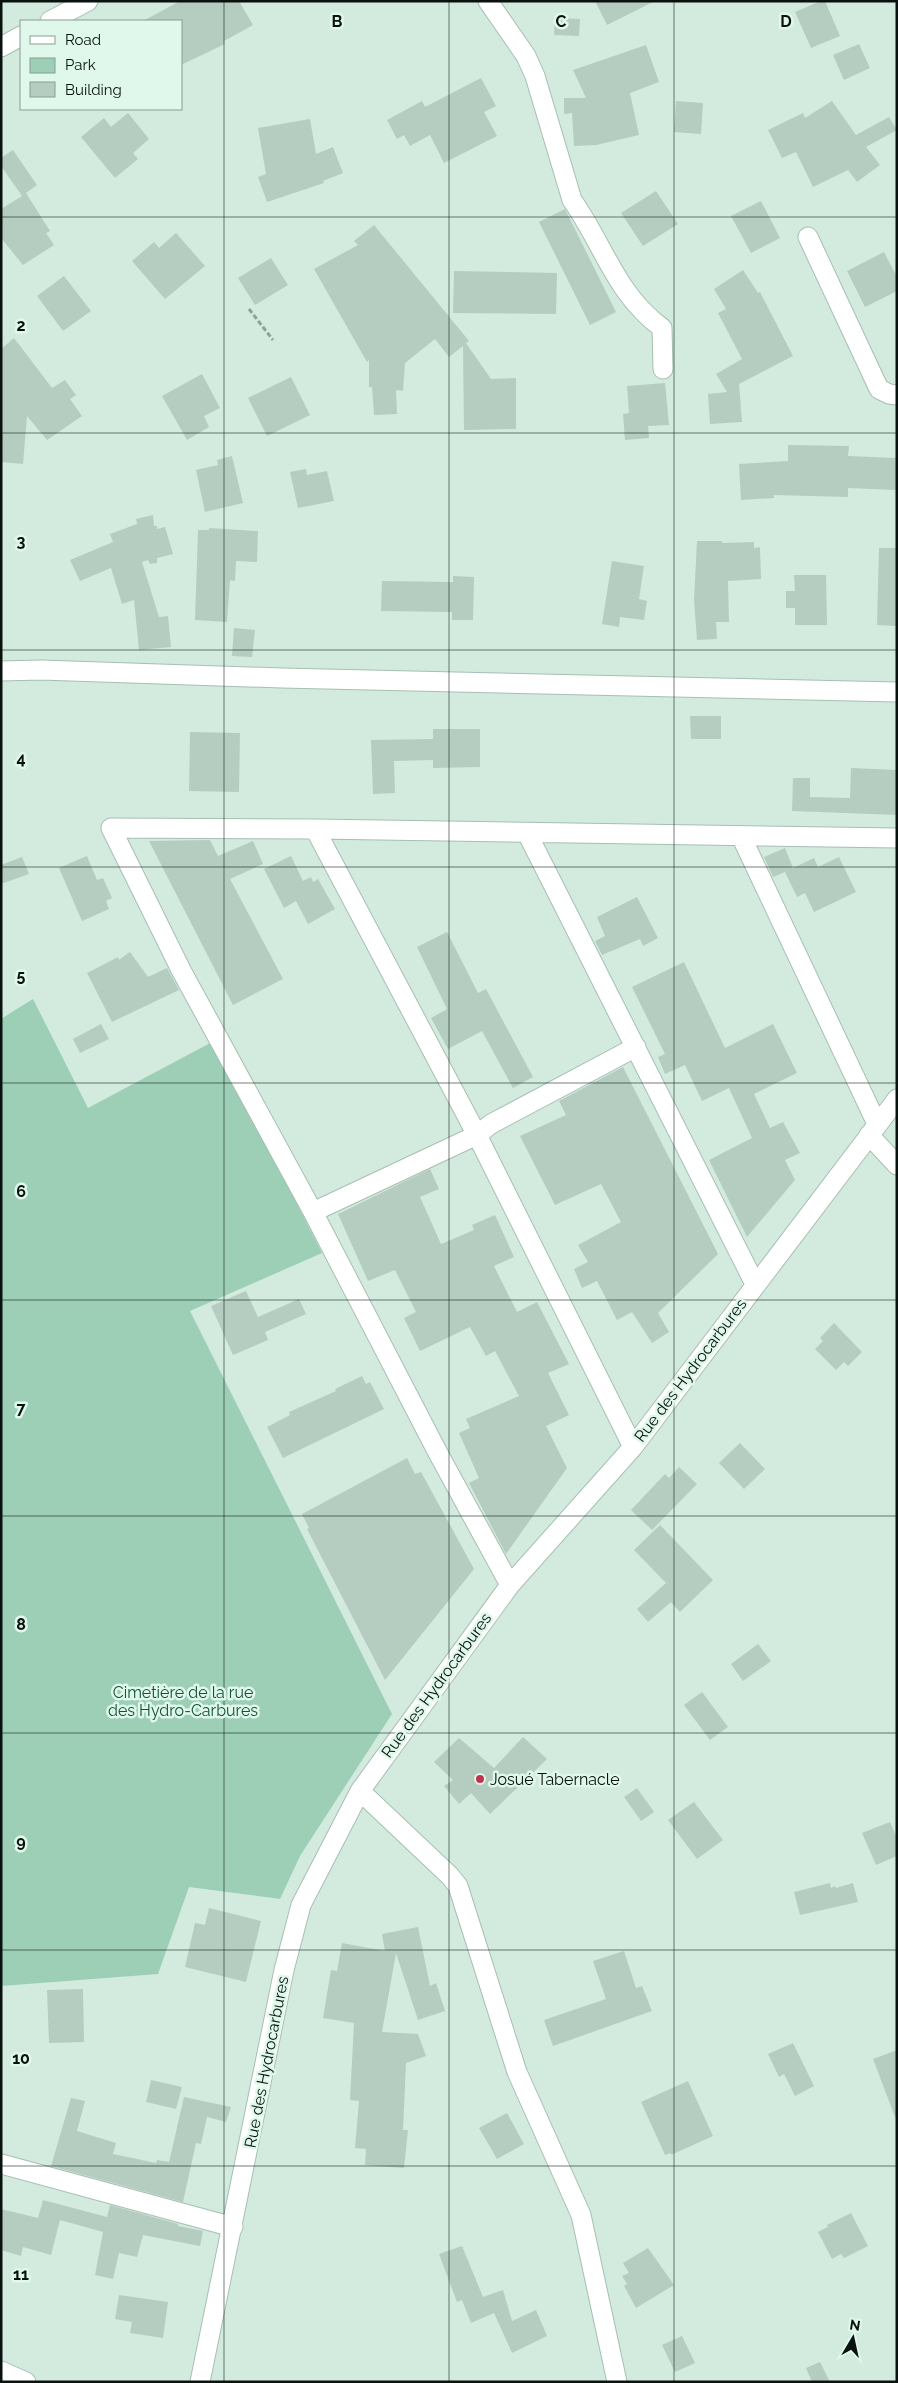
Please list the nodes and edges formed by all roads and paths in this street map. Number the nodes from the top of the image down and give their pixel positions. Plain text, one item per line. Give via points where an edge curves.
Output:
1 (88, 1) edge
2 (488, 1) edge
3 (52, 20) edge
4 (20, 37) edge
5 (1, 47) edge
6 (808, 238) dead end
7 (249, 309) dead end
8 (273, 340) dead end
9 (663, 369) dead end
10 (897, 395) edge
11 (1, 658) edge
12 (40, 670) junction
13 (1, 671) edge
14 (897, 692) edge
15 (315, 829) junction
16 (527, 833) junction
17 (741, 836) junction
18 (897, 838) edge
19 (636, 1047) junction
20 (897, 1099) edge
21 (873, 1130) junction
22 (477, 1135) junction
23 (897, 1165) edge
24 (313, 1212) junction
25 (755, 1284) junction
26 (633, 1447) junction
27 (510, 1585) junction
28 (360, 1790) junction
29 (1, 2164) edge
30 (233, 2227) junction
31 (1, 2371) edge
32 (26, 2382) edge
33 (200, 2382) edge
34 (617, 2382) edge

1 - 3 street
2 - 9 street via 532,69 572,200 613,273 644,315 662,328
4 - 5 street
6 - 10 street via 879,389
7 - 8 path
11 - 12 street
12 - 13 street
12 - 14 street
15 - 16 street
15 - 22 street
15 - 24 street via 111,828 182,970
16 - 17 street
16 - 19 street
17 - 18 street
17 - 21 street
19 - 22 street via 491,1124
19 - 25 street
20 - 21 street, Rue des Hydrocarbures
21 - 23 street
21 - 25 street, Rue des Hydrocarbures
22 - 24 street
22 - 26 street
24 - 27 street
25 - 26 street, Rue des Hydrocarbures
26 - 27 street, Rue des Hydrocarbures
27 - 28 street, Rue des Hydrocarbures
28 - 30 street, Rue des Hydrocarbures via 301,1905 284,1970
28 - 34 street via 458,1886 517,2072 581,2215
29 - 30 street
30 - 33 street, Rue des Hydrocarbures
31 - 32 street

